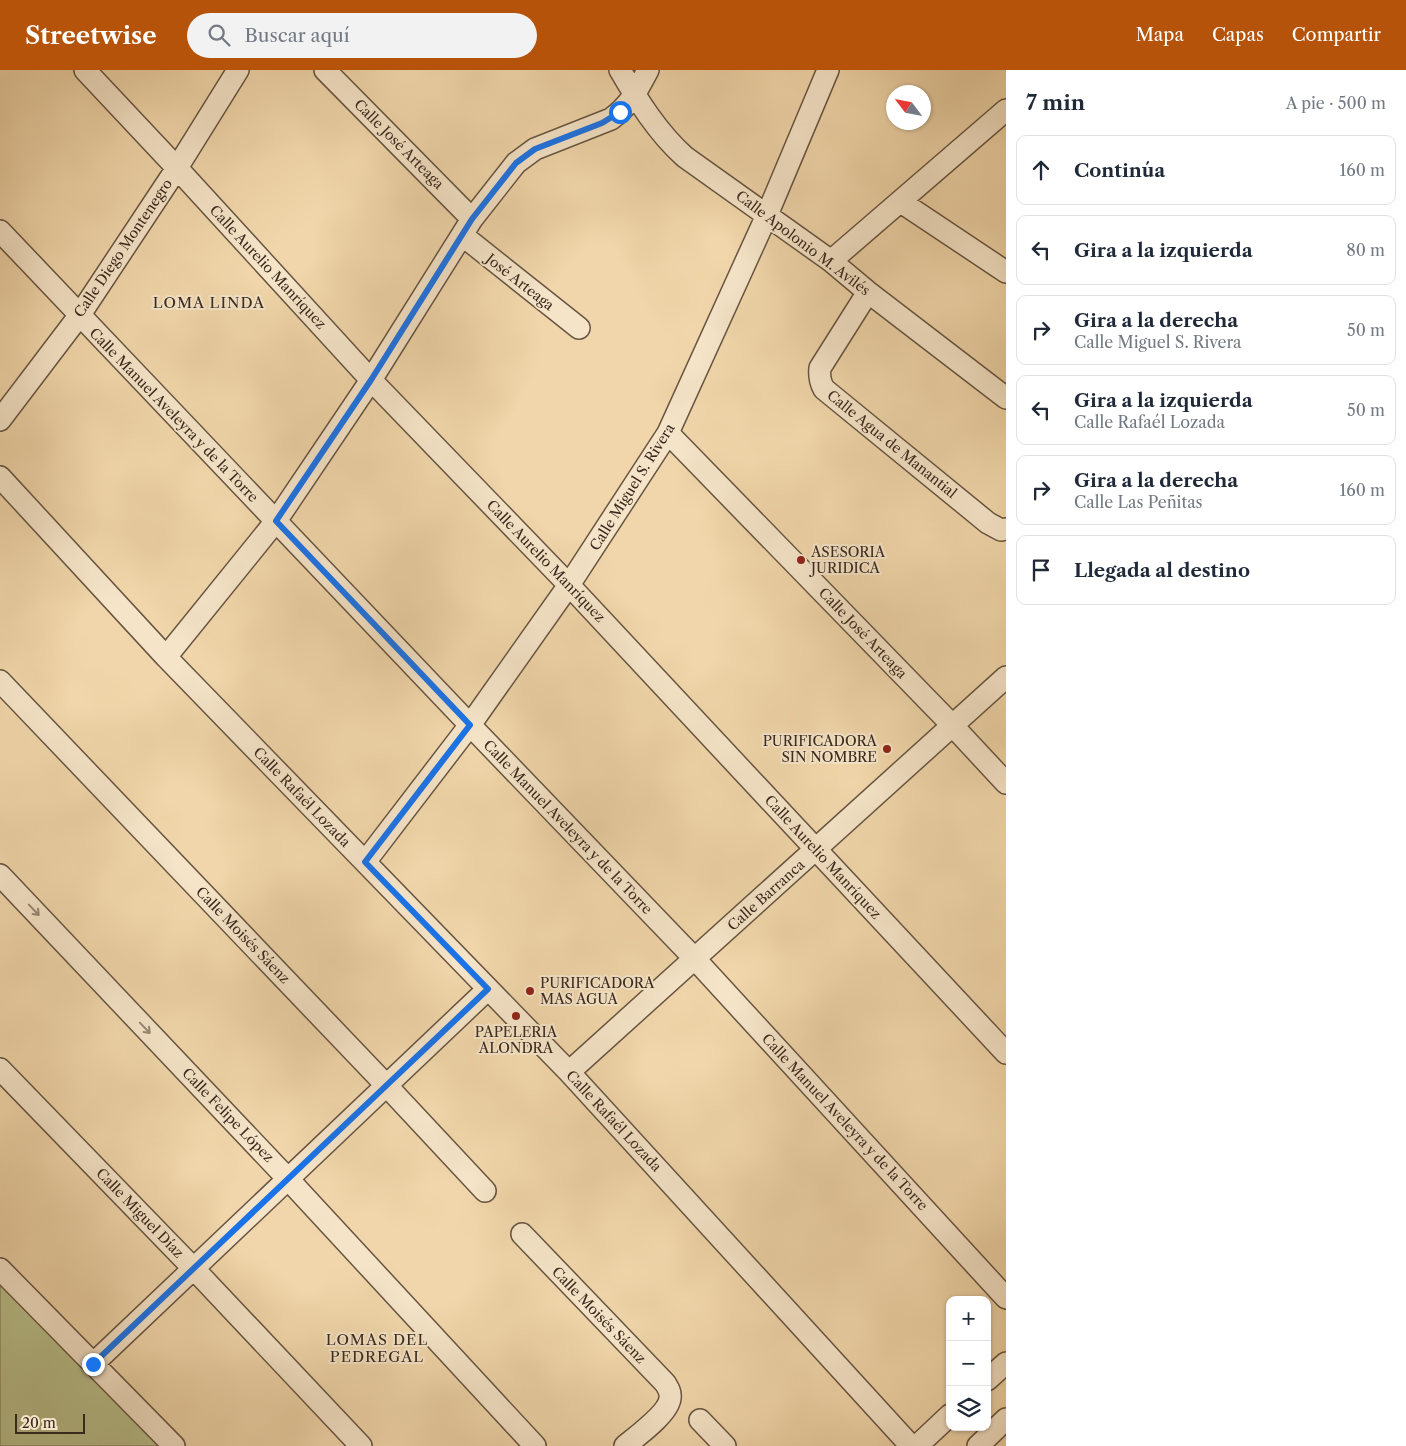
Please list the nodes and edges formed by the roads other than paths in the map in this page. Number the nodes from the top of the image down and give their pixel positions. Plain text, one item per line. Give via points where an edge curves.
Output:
1 (85, 70) edge
2 (238, 70) edge
3 (326, 70) edge
4 (620, 70) edge
5 (648, 70) edge
6 (826, 71) edge
7 (635, 96) junction
8 (1006, 110) edge
9 (177, 168) junction
10 (901, 202) junction
11 (767, 215) junction
12 (467, 227) junction
13 (0, 231) edge
14 (831, 261) junction
15 (1006, 272) edge
16 (868, 292) junction
17 (79, 316) junction
18 (579, 328) dead end
19 (371, 380) junction
20 (1006, 398) edge
21 (0, 420) edge
22 (668, 433) junction
23 (0, 477) edge
24 (276, 521) junction
25 (1004, 529) edge
26 (570, 585) junction
27 (166, 657) junction
28 (1006, 677) edge
29 (0, 681) edge
30 (470, 725) junction
31 (952, 725) junction
32 (1006, 784) edge
33 (816, 850) junction
34 (365, 862) junction
35 (0, 875) edge
36 (695, 959) junction
37 (488, 989) junction
38 (1006, 1053) edge
39 (0, 1069) edge
40 (569, 1072) junction
41 (386, 1085) junction
42 (288, 1179) junction
43 (485, 1191) dead end
44 (522, 1234) dead end
45 (0, 1269) edge
46 (194, 1269) junction
47 (1006, 1298) edge
48 (1006, 1363) edge
49 (93, 1364) junction
50 (991, 1376) edge
51 (1006, 1419) edge
52 (700, 1420) dead end
53 (946, 1420) edge
54 (174, 1446) edge
55 (361, 1446) edge
56 (535, 1446) edge
57 (625, 1446) edge
58 (725, 1446) edge
59 (912, 1446) edge
60 (917, 1446) edge
61 (978, 1446) edge

1 - 9 street, Calle Aurelio Manríquez
2 - 9 street, Calle Diego Montenegro
3 - 12 street, Calle José Arteaga
4 - 7 street, Calle Apolonio M. Avilés
5 - 7 street
6 - 11 street, Calle Miguel S. Rivera
7 - 11 street, Calle Apolonio M. Avilés via 671,146
7 - 12 street via 611,119 535,149 516,163
8 - 10 street
9 - 17 street, Calle Diego Montenegro
9 - 19 street, Calle Aurelio Manríquez
10 - 14 street
10 - 15 street
11 - 14 street, Calle Apolonio M. Avilés
11 - 22 street, Calle Miguel S. Rivera
12 - 18 street, José Arteaga
12 - 19 street
13 - 17 street, Calle Manuel Aveleyra y de la Torre
14 - 16 street, Calle Apolonio M. Avilés
16 - 20 street, Calle Apolonio M. Avilés
16 - 25 street, Calle Agua de Manantial via 820,368 820,383 988,523
17 - 21 street, Calle Diego Montenegro
17 - 24 street, Calle Manuel Aveleyra y de la Torre
19 - 24 street
19 - 26 street, Calle Aurelio Manríquez
22 - 26 street, Calle Miguel S. Rivera
22 - 31 street, Calle José Arteaga
23 - 27 street, Calle Rafaél Lozada
24 - 27 street
24 - 30 street, Calle Manuel Aveleyra y de la Torre
26 - 30 street, Calle Miguel S. Rivera
26 - 33 street, Calle Aurelio Manríquez
27 - 34 street, Calle Rafaél Lozada
28 - 31 street, Calle Barranca
29 - 41 street, Calle Moisés Sáenz
30 - 34 street, Calle Miguel S. Rivera
30 - 36 street, Calle Manuel Aveleyra y de la Torre
31 - 32 street
31 - 33 street, Calle Barranca
33 - 36 street, Calle Barranca
33 - 38 street, Calle Aurelio Manríquez
34 - 37 street, Calle Rafaél Lozada
35 -> 42 street, Calle Felipe López
36 - 40 street, Calle Barranca
36 - 47 street, Calle Manuel Aveleyra y de la Torre
37 - 40 street, Calle Rafaél Lozada
37 - 41 street
39 - 46 street, Calle Miguel Díaz
40 - 59 street, Calle Rafaél Lozada
41 - 42 street
41 - 43 street, Calle Moisés Sáenz
42 - 46 street
42 - 56 street, Calle Felipe López
44 - 57 street, Calle Moisés Sáenz via 669,1390 666,1408
45 - 49 street
46 - 49 street
46 - 55 street, Calle Miguel Díaz
48 - 50 street
49 - 54 street
51 - 61 street
52 - 58 street
53 - 60 street

